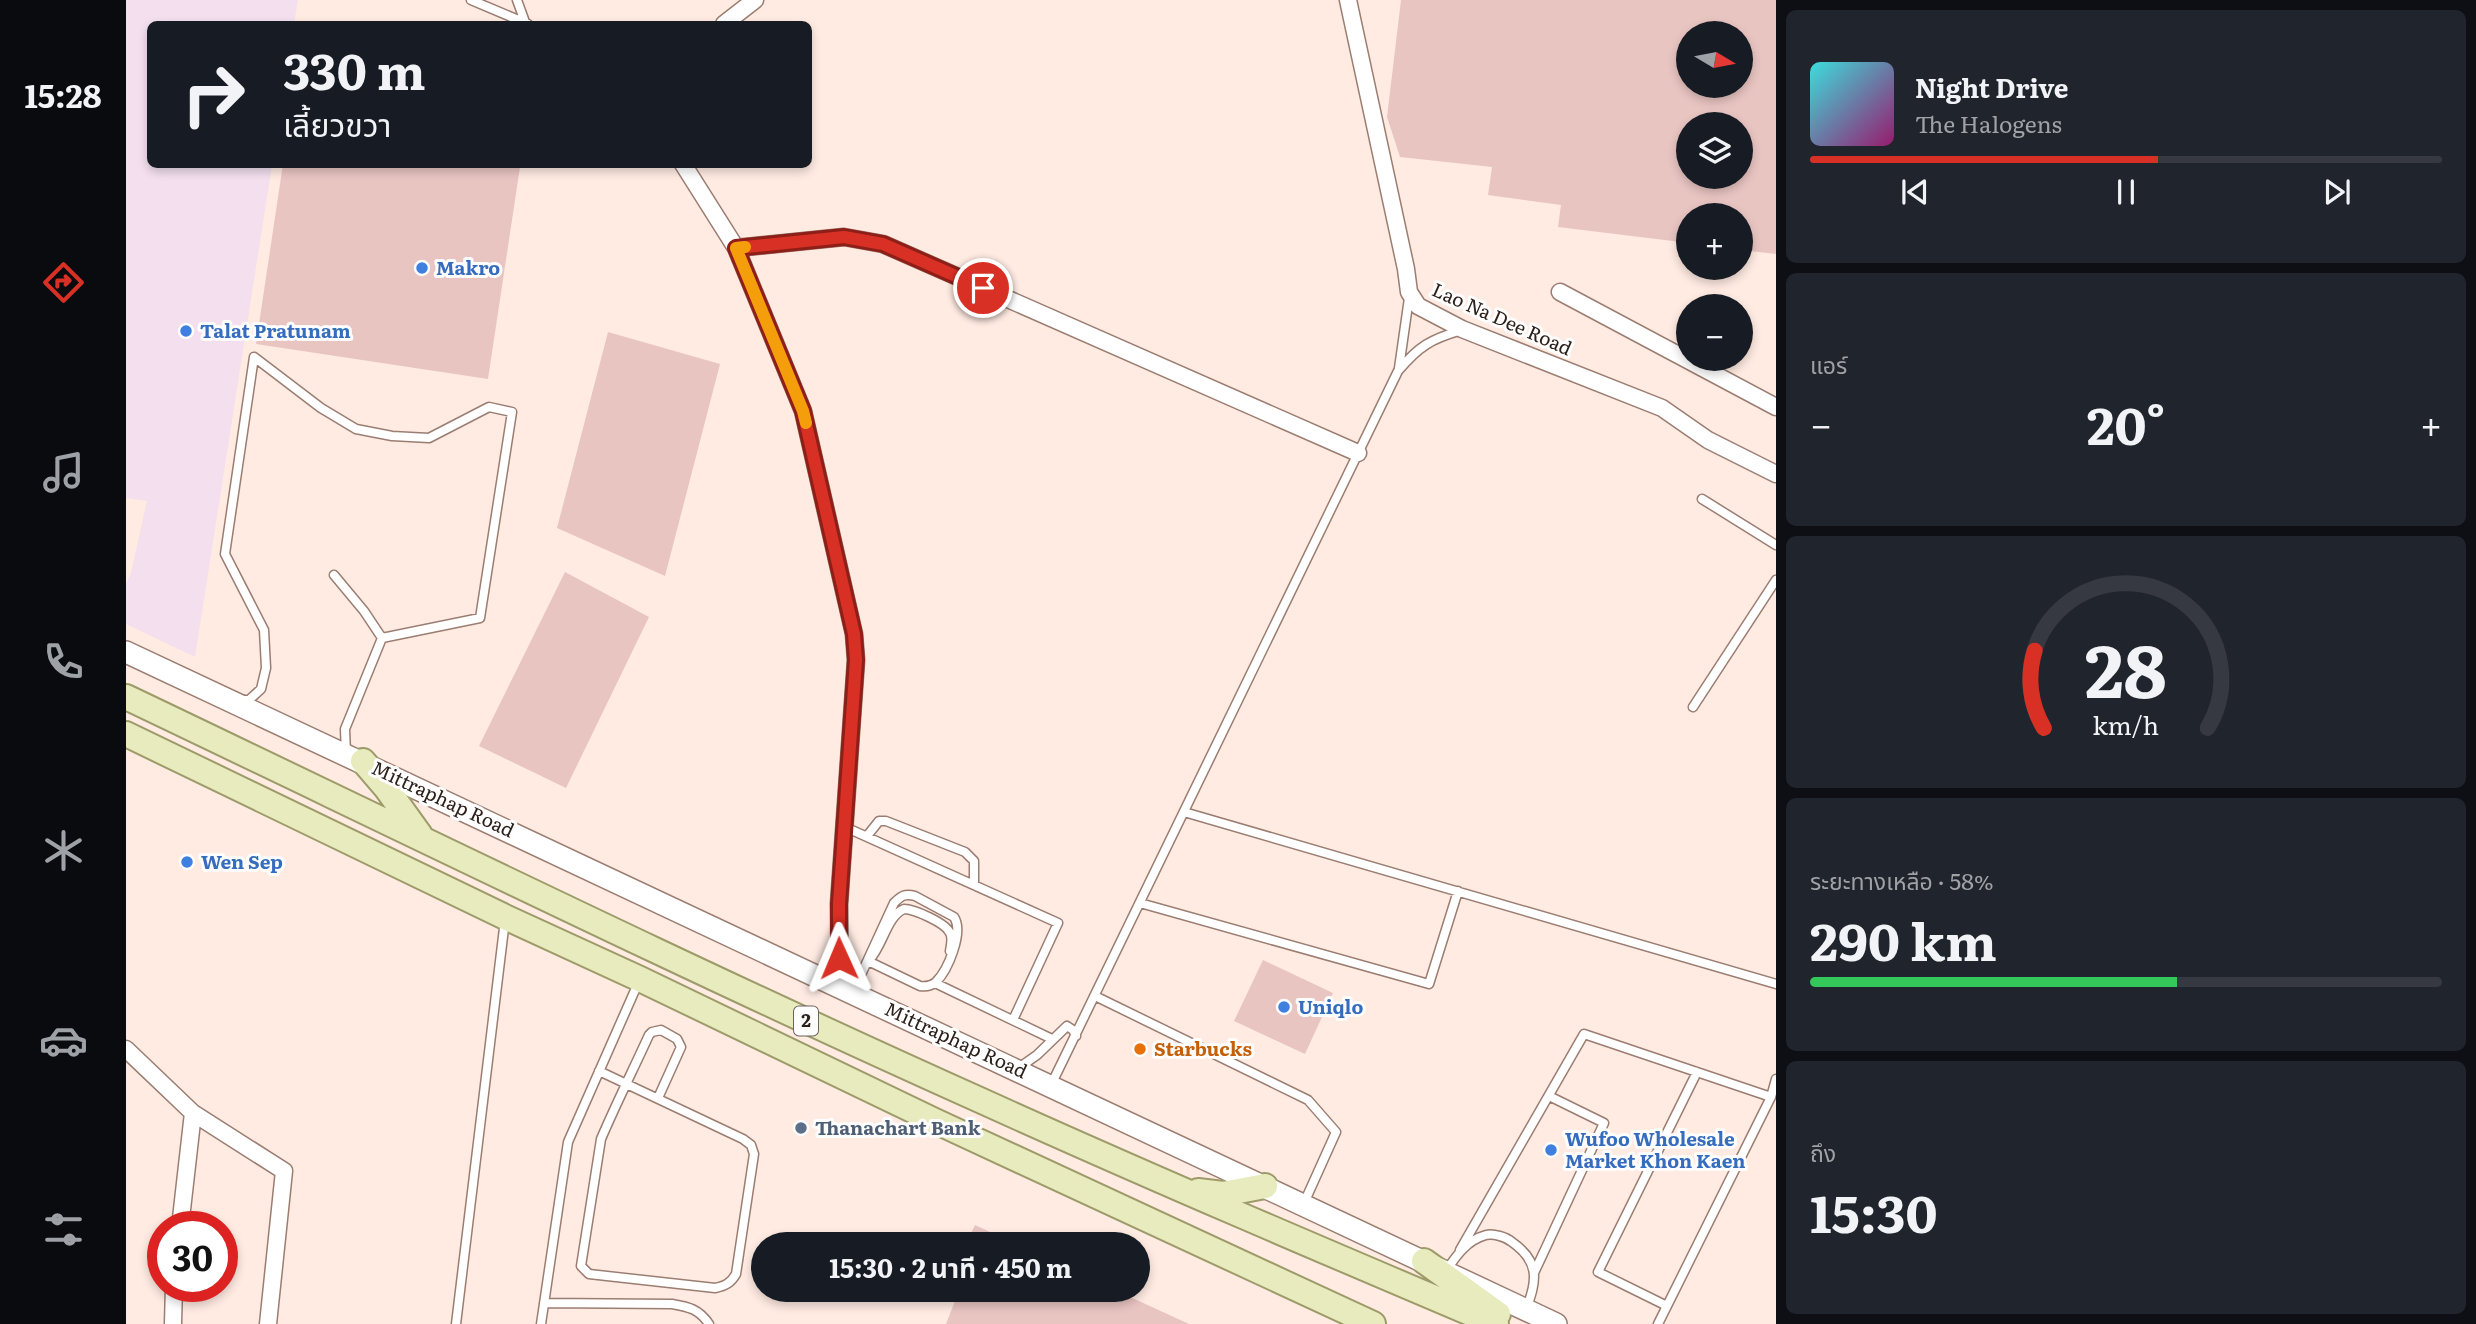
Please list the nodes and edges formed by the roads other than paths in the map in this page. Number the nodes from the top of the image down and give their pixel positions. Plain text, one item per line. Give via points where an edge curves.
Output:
1 (471, 0) edge
2 (517, 0) edge
3 (755, 0) edge
4 (1348, 0) edge
5 (522, 21) edge
6 (526, 21) edge
7 (728, 21) edge
8 (686, 168) edge
9 (736, 248) junction
10 (1409, 292) junction
11 (1560, 292) dead end
12 (1462, 329) junction
13 (1398, 371) junction
14 (1776, 407) edge
15 (1358, 453) junction
16 (1776, 474) edge
17 (1702, 499) dead end
18 (1776, 545) edge
19 (334, 575) dead end
20 (1776, 580) edge
21 (382, 638) junction
22 (126, 652) edge
23 (126, 697) edge
24 (229, 701) junction
25 (1693, 708) dead end
26 (126, 734) edge
27 (354, 757) junction
28 (1184, 812) junction
29 (844, 827) junction
30 (867, 836) junction
31 (422, 838) junction
32 (974, 885) junction
33 (1458, 891) junction
34 (1140, 903) junction
35 (505, 917) junction
36 (950, 957) junction
37 (868, 961) junction
38 (640, 979) junction
39 (935, 983) junction
40 (1776, 984) edge
41 (846, 988) junction
42 (1095, 996) junction
43 (1013, 1020) junction
44 (1076, 1036) junction
45 (1052, 1039) junction
46 (126, 1049) edge
47 (1017, 1069) junction
48 (599, 1071) junction
49 (1697, 1072) junction
50 (1776, 1079) edge
51 (626, 1084) junction
52 (1051, 1085) junction
53 (1549, 1096) junction
54 (1771, 1097) junction
55 (658, 1098) junction
56 (193, 1113) junction
57 (1265, 1186) junction
58 (1176, 1188) junction
59 (1303, 1204) junction
60 (182, 1211) edge
61 (1460, 1250) junction
62 (1435, 1266) junction
63 (1534, 1273) junction
64 (174, 1302) edge
65 (544, 1303) junction
66 (1667, 1306) junction
67 (1519, 1317) edge
68 (173, 1324) edge
69 (268, 1324) edge
70 (456, 1324) edge
71 (541, 1324) edge
72 (709, 1324) edge
73 (1373, 1324) edge
74 (1496, 1324) edge
75 (1556, 1324) edge
76 (1658, 1324) edge

1 - 5 lane
2 - 6 lane
3 - 7 street
4 - 10 street, Lao Na Dee Road
8 - 9 street
9 - 15 street via 844,237 883,244
9 - 29 street via 803,411 854,634
10 - 12 street, Lao Na Dee Road via 1418,306
10 - 13 lane
11 - 14 street
12 - 13 lane via 1429,341
12 - 16 street, Lao Na Dee Road via 1662,408 1708,440
13 - 15 lane
15 - 28 lane
17 - 18 lane
19 - 21 lane
20 - 25 lane
21 - 24 lane via 480,618 512,412 489,407 429,438 356,429 254,357 225,554 264,630 266,668 261,689 249,700
21 - 27 lane via 345,729
22 - 24 main road, Mittraphap Road / 2
23 - 31 main road, 2
24 - 27 main road, Mittraphap Road / 2
26 - 35 main road, 2
27 - 31 main road via 387,789
27 - 41 main road, Mittraphap Road / 2
28 - 33 lane
28 - 34 lane
29 - 30 lane
29 - 41 street via 839,904
30 - 32 lane
30 - 32 lane via 879,821 886,821 965,852 974,861
31 - 58 main road, 2 via 806,1021
32 - 43 lane via 1058,923
33 - 34 lane via 1429,984
33 - 40 lane
34 - 42 lane
35 - 38 main road, 2
35 - 70 lane
36 - 37 lane via 951,937 946,926 909,908 895,914
36 - 37 lane via 957,943 954,917 908,894 894,903
36 - 39 lane
37 - 39 lane via 920,986
37 - 41 lane
38 - 48 lane
38 - 73 main road, 2
39 - 43 lane
41 - 47 main road, Mittraphap Road / 2
42 - 44 lane
42 - 59 lane via 1308,1100 1336,1132
43 - 45 lane
44 - 45 lane via 1067,1026
44 - 52 lane
45 - 47 lane
46 - 56 street
47 - 52 main road, Mittraphap Road / 2
48 - 51 lane
48 - 65 lane via 568,1142
49 - 53 lane via 1584,1034
49 - 54 lane
49 - 66 lane via 1598,1272
50 - 54 lane
51 - 55 lane
51 - 55 lane via 649,1035 661,1030 677,1039 681,1047
51 - 55 lane via 598,1147 581,1266 589,1274 722,1287 736,1274 753,1149 743,1139
52 - 57 main road, Mittraphap Road / 2
53 - 61 lane
53 - 63 lane via 1604,1123
54 - 66 lane
56 - 60 street
56 - 69 street via 284,1171
57 - 58 main road via 1223,1194
57 - 59 main road, Mittraphap Road / 2
58 - 74 main road, 2
59 - 62 main road, Mittraphap Road / 2
61 - 62 lane
61 - 63 lane via 1488,1234 1507,1238 1530,1257
62 - 67 main road
63 - 67 lane via 1533,1292
64 - 68 street
65 - 71 lane
65 - 72 lane via 672,1304 693,1308
66 - 76 lane
67 - 75 main road

